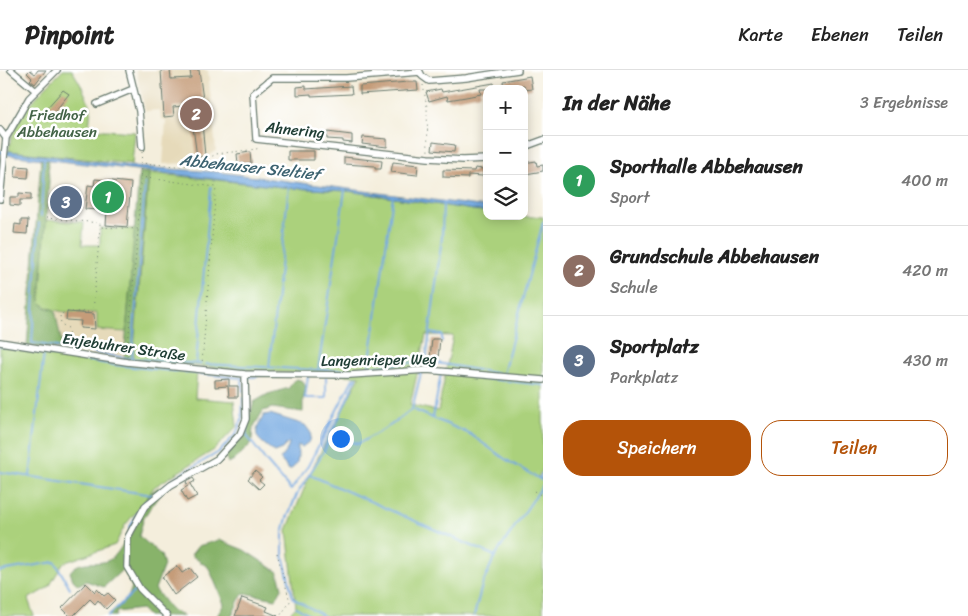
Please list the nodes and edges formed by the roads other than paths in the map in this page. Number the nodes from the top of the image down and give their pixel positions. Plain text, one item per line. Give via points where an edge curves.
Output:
1 (11, 70) edge
2 (57, 70) edge
3 (128, 70) edge
4 (518, 70) edge
5 (420, 71) edge
6 (133, 88) junction
7 (36, 91) junction
8 (97, 104) dead end
9 (0, 130) edge
10 (6, 138) junction
11 (543, 140) edge
12 (528, 146) edge
13 (142, 147) road end
14 (483, 160) edge
15 (0, 199) edge
16 (0, 342) edge
17 (245, 374) junction
18 (543, 380) edge
19 (167, 616) edge

1 - 7 street
2 - 7 street
3 - 6 street
4 - 5 street, Ahnering via 429,81
5 - 14 street, Ahnering via 346,78 272,78 253,94 256,139 428,158
6 - 8 street
6 - 13 street
7 - 10 street
9 - 10 street
10 - 15 street
11 - 12 street
16 - 17 street, Enjebuhrer Straße via 127,362
17 - 18 street, Langenrieper Weg via 427,370
17 - 19 street via 246,419 240,434 217,460 171,485 145,506 128,537 127,567 140,589

